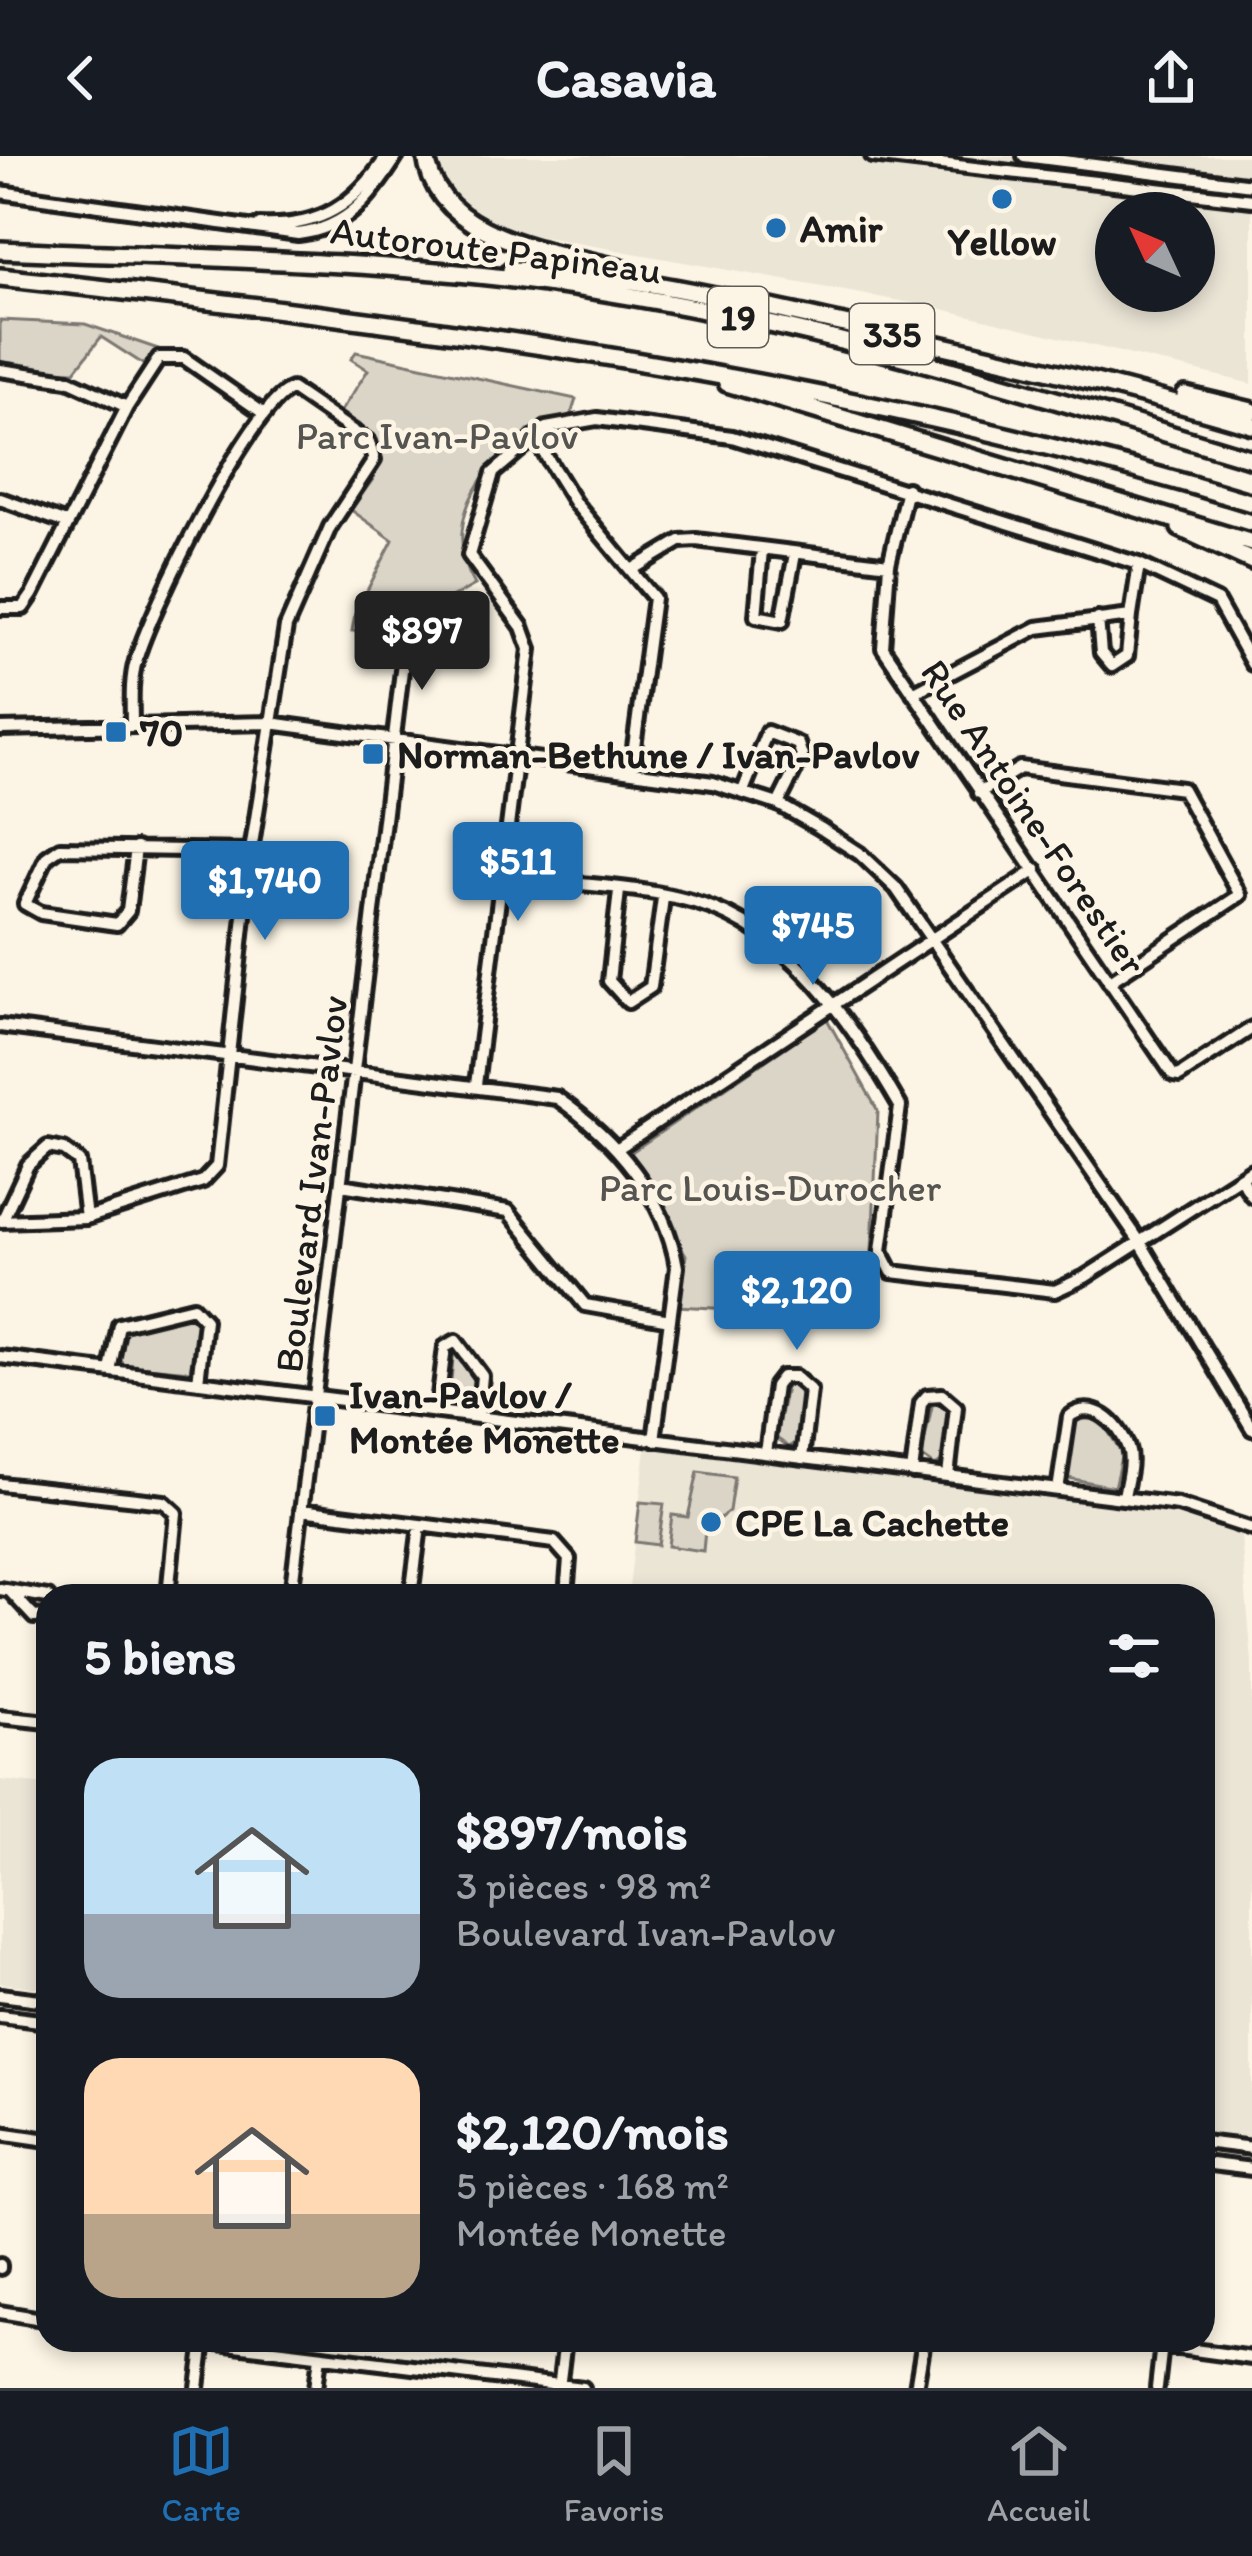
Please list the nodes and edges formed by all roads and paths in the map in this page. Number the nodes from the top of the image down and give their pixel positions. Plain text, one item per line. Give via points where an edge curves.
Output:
1 (387, 156) edge
2 (397, 156) edge
3 (426, 156) edge
4 (872, 156) edge
5 (1024, 156) edge
6 (1252, 185) edge
7 (0, 192) edge
8 (1252, 200) edge
9 (209, 223) junction
10 (0, 250) edge
11 (419, 269) junction
12 (0, 277) edge
13 (687, 290) junction
14 (614, 354) junction
15 (0, 370) edge
16 (1096, 380) junction
17 (127, 406) junction
18 (1252, 411) edge
19 (263, 413) junction
20 (1252, 425) edge
21 (534, 437) junction
22 (1252, 459) edge
23 (907, 489) junction
24 (0, 499) edge
25 (1122, 502) junction
26 (1252, 503) edge
27 (66, 523) junction
28 (1252, 542) edge
29 (762, 550) junction
30 (795, 554) junction
31 (1252, 561) edge
32 (890, 564) junction
33 (1139, 564) junction
34 (633, 568) junction
35 (0, 608) edge
36 (1131, 616) junction
37 (1099, 619) junction
38 (406, 637) dead end
39 (1252, 664) edge
40 (913, 693) junction
41 (270, 723) junction
42 (132, 726) junction
43 (0, 730) edge
44 (392, 742) junction
45 (516, 758) junction
46 (631, 770) junction
47 (743, 790) junction
48 (979, 793) junction
49 (778, 804) junction
50 (136, 848) junction
51 (250, 851) junction
52 (1036, 870) junction
53 (500, 878) junction
54 (619, 892) junction
55 (663, 898) junction
56 (935, 938) junction
57 (1109, 982) junction
58 (831, 1004) junction
59 (0, 1026) edge
60 (1252, 1028) edge
61 (232, 1054) junction
62 (354, 1075) junction
63 (476, 1084) junction
64 (618, 1148) junction
65 (1252, 1170) edge
66 (1240, 1178) junction
67 (341, 1185) junction
68 (1252, 1196) edge
69 (86, 1218) junction
70 (1, 1221) edge
71 (1140, 1242) junction
72 (670, 1320) junction
73 (0, 1357) edge
74 (110, 1370) junction
75 (198, 1382) junction
76 (316, 1397) junction
77 (437, 1412) junction
78 (478, 1417) junction
79 (1252, 1430) edge
80 (654, 1440) junction
81 (766, 1453) junction
82 (802, 1458) junction
83 (912, 1472) junction
84 (948, 1476) junction
85 (0, 1484) edge
86 (1058, 1490) junction
87 (1124, 1497) junction
88 (301, 1510) junction
89 (420, 1526) junction
90 (1252, 1528) edge
91 (169, 1584) edge
92 (292, 1584) edge
93 (413, 1584) edge
94 (567, 1584) edge
95 (5, 1590) edge
96 (36, 1595) edge
97 (36, 1617) edge
98 (0, 1717) edge
99 (36, 1721) edge
100 (0, 1995) edge
101 (36, 2000) edge
102 (0, 2016) edge
103 (36, 2020) edge
104 (0, 2133) edge
105 (36, 2138) edge
106 (1215, 2143) edge
107 (1252, 2148) edge
108 (1215, 2164) edge
109 (1252, 2169) edge
110 (0, 2312) edge
111 (36, 2318) edge
112 (203, 2352) edge
113 (289, 2352) edge
114 (563, 2352) edge
115 (922, 2352) edge
116 (1161, 2352) edge
117 (1215, 2352) edge
118 (320, 2356) junction
119 (1252, 2358) edge
120 (437, 2372) junction
121 (559, 2386) edge
122 (198, 2388) edge
123 (316, 2388) edge
124 (435, 2388) edge
125 (583, 2388) edge
126 (916, 2388) edge
127 (1157, 2388) edge

1 - 9 street via 355,199 317,220
2 - 9 street via 365,202 323,229 290,235
3 - 13 highway via 437,190 475,224
4 - 8 street
5 - 6 street
7 - 9 street
10 - 11 highway, Autoroute Papineau / 19
11 - 13 highway, 335 via 568,271
11 - 22 highway, Autoroute Papineau / 19 via 761,322
12 - 14 highway, 19
13 - 16 highway, 335
14 - 25 highway, 335 via 832,411
14 - 26 highway, 19 via 931,416
15 - 17 street via 68,380
16 - 18 highway
16 - 20 highway, 335
17 - 19 street via 159,358 172,354
17 - 27 street
19 - 41 street via 292,389 369,442 374,460 296,598
19 - 42 street via 222,477 137,656
21 - 23 street via 597,419 732,437
21 - 34 street via 575,503
21 - 45 street via 493,473 469,555 530,649
23 - 32 street, Rue Antoine-Forestier
23 - 33 street
24 - 27 street
25 - 28 highway
25 - 31 highway, 335
27 - 35 street via 23,608
29 - 30 street
29 - 30 street via 756,616 769,622 782,621
29 - 34 street via 680,541
30 - 32 street
32 - 40 street, Rue Antoine-Forestier via 883,648
33 - 36 street
33 - 39 street via 1217,601
34 - 46 street via 654,598
36 - 37 street
36 - 37 street via 1127,656 1112,666 1101,652
37 - 40 street via 1037,628
38 - 44 street, Boulevard Ivan-Pavlov
40 - 48 street, Rue Antoine-Forestier
41 - 42 street
41 - 44 street
41 - 51 street
42 - 43 street
44 - 45 street
44 - 62 street, Boulevard Ivan-Pavlov
45 - 46 street
45 - 53 street
46 - 47 street
47 - 49 street
47 - 49 street via 767,732 798,743 802,756
48 - 52 street, Rue Antoine-Forestier
48 - 57 street via 1020,768 1182,789 1240,895
49 - 56 street via 860,854
50 - 50 street via 128,911 117,924 25,904 46,857 60,848
50 - 51 street
51 - 61 street
52 - 56 street
52 - 57 street, Rue Antoine-Forestier
53 - 54 street
53 - 63 street
54 - 55 street
54 - 55 street via 609,981 628,1003 651,987
55 - 58 street via 710,907 760,932
56 - 58 street
56 - 71 street
57 - 60 street, Rue Antoine-Forestier via 1173,1075
58 - 64 street
58 - 71 street via 900,1106 881,1251 892,1272 1054,1291
59 - 61 street
61 - 62 street
61 - 69 street via 212,1178
62 - 63 street
62 - 67 street, Boulevard Ivan-Pavlov
63 - 64 street via 557,1098
64 - 72 street via 672,1239
65 - 66 street
66 - 68 street
66 - 71 street
67 - 72 street via 508,1211 585,1305
67 - 76 street, Boulevard Ivan-Pavlov
69 - 70 street
69 - 70 street via 79,1161 48,1147 28,1165
71 - 79 street
72 - 80 street
73 - 74 street
74 - 75 street
74 - 75 street via 119,1325 193,1307 205,1320
75 - 76 street
76 - 77 street
76 - 88 street, Boulevard Ivan-Pavlov
77 - 78 street
77 - 78 street via 445,1347 454,1341 482,1376
78 - 80 street
80 - 81 street
81 - 82 street
81 - 82 street via 775,1386 785,1376 801,1377 810,1390
82 - 83 street
83 - 84 street
83 - 84 street via 921,1403 942,1395 956,1408
84 - 86 street
85 - 91 street via 164,1502 176,1513
86 - 87 street
86 - 87 street via 1069,1417 1100,1412 1128,1449
87 - 90 street via 1184,1505
88 - 89 street
88 - 92 street, Boulevard Ivan-Pavlov
89 - 93 street
89 - 94 street via 554,1542 569,1559
95 - 96 street
95 - 97 street
98 - 99 street
100 - 101 street
102 - 103 street
104 - 105 street
106 - 107 street
108 - 109 street
110 - 111 street
112 - 122 street
113 - 118 street
114 - 121 street
115 - 126 street
116 - 127 street
117 - 119 street
118 - 120 street
118 - 123 street
120 - 121 street
120 - 124 street
121 - 125 street

